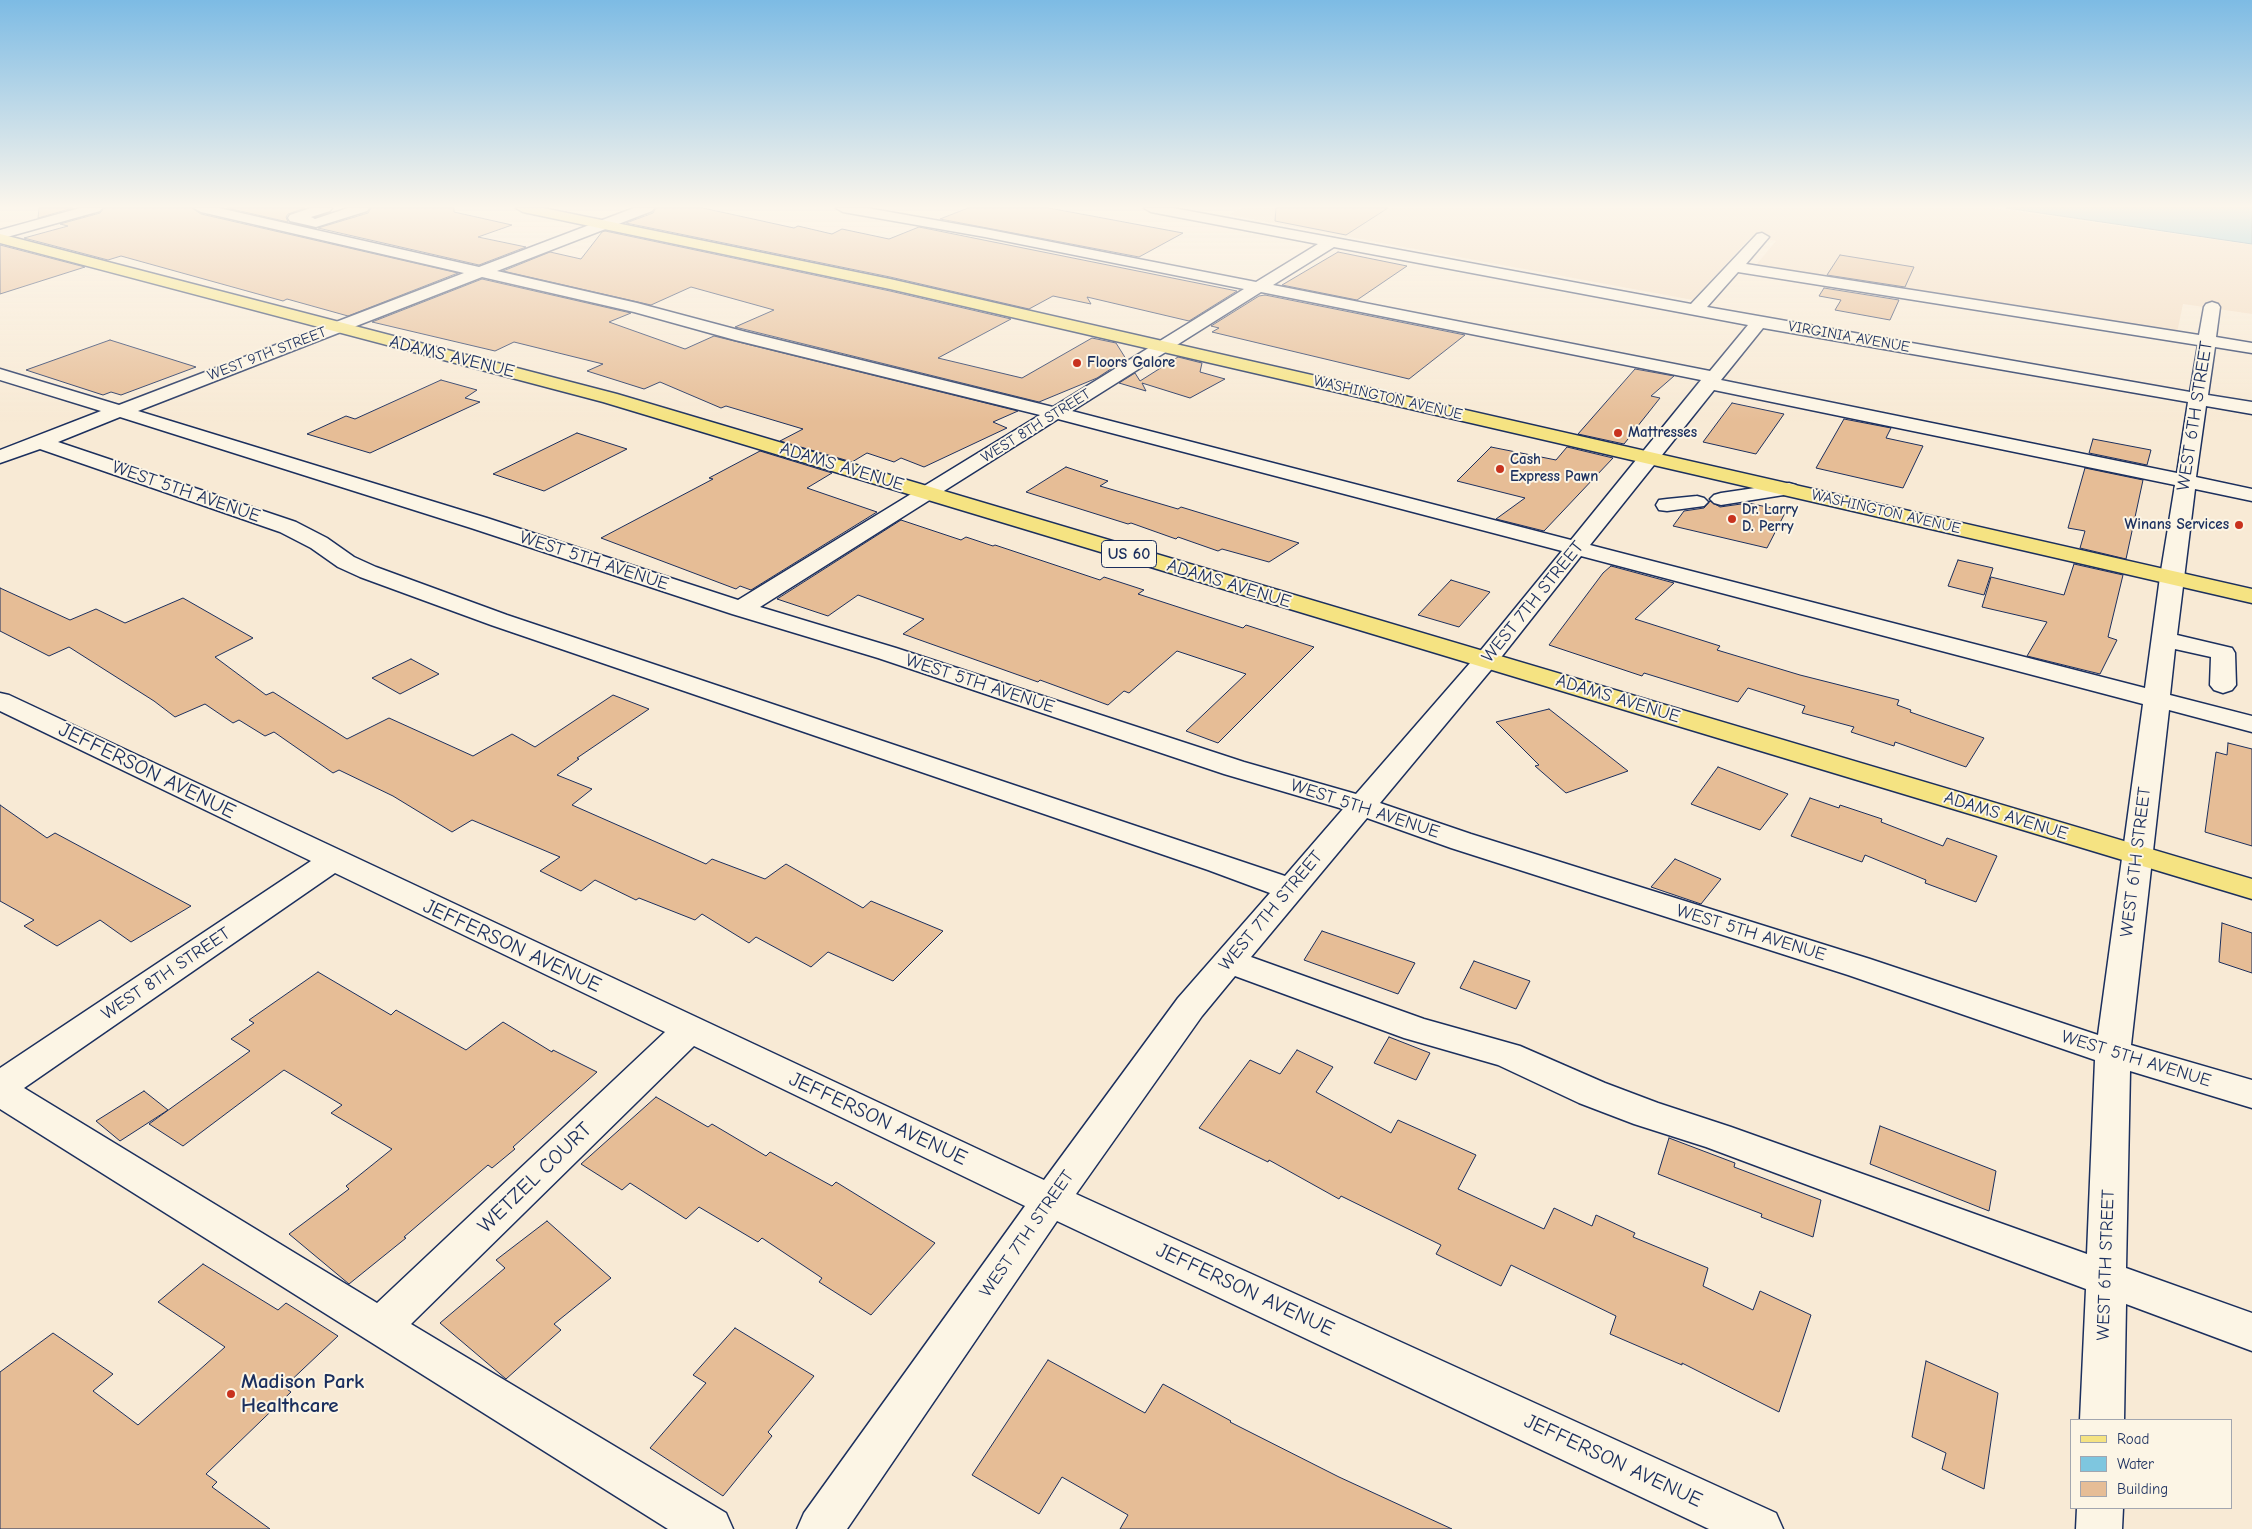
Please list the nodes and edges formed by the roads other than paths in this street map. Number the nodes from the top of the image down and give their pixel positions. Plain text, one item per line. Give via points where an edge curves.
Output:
1 (159, 279) edge
2 (461, 279) edge
3 (512, 279) edge
4 (870, 279) edge
5 (1219, 279) edge
6 (1270, 279) edge
7 (1531, 279) edge
8 (1724, 279) edge
9 (1814, 279) edge
10 (1258, 287) junction
11 (2212, 307) dead end
12 (1695, 310) junction
13 (1759, 322) junction
14 (337, 327) junction
15 (2208, 341) junction
16 (1163, 346) junction
17 (2252, 348) edge
18 (0, 374) edge
19 (1710, 380) junction
20 (2198, 399) junction
21 (2252, 408) edge
22 (116, 412) junction
23 (1056, 413) junction
24 (0, 444) edge
25 (30, 445) junction
26 (0, 457) edge
27 (1649, 458) junction
28 (2184, 481) junction
29 (1789, 489) junction
30 (927, 493) junction
31 (2252, 495) edge
32 (1721, 499) dead end
33 (1697, 502) dead end
34 (1667, 506) dead end
35 (1576, 548) junction
36 (2170, 577) junction
37 (2252, 596) edge
38 (740, 609) junction
39 (2164, 639) junction
40 (1486, 660) junction
41 (2223, 685) dead end
42 (2157, 699) junction
43 (0, 701) edge
44 (2252, 724) edge
45 (1361, 805) junction
46 (2137, 855) junction
47 (332, 860) junction
48 (1290, 889) junction
49 (2252, 889) edge
50 (1229, 960) junction
51 (690, 1030) junction
52 (2113, 1052) junction
53 (0, 1086) edge
54 (0, 1091) edge
55 (2252, 1094) edge
56 (1050, 1200) junction
57 (2105, 1278) junction
58 (380, 1328) junction
59 (2252, 1332) edge
60 (2102, 1419) edge
61 (2100, 1509) edge
62 (710, 1529) edge
63 (820, 1529) edge
64 (1760, 1529) edge
65 (2100, 1529) edge

1 - 14 main road, ADAMS AVENUE / US 60
2 - 14 street, WEST 9TH STREET
3 - 23 street
4 - 16 main road, WASHINGTON AVENUE
5 - 10 street
6 - 10 street, WEST 8TH STREET
7 - 12 street, VIRGINIA AVENUE
8 - 12 street
9 - 15 street
10 - 16 street, WEST 8TH STREET
10 - 19 street
11 - 15 street, WEST 6TH STREET
12 - 13 street, VIRGINIA AVENUE
13 - 19 street, WEST 7TH STREET
13 - 20 street, VIRGINIA AVENUE
14 - 22 street, WEST 9TH STREET
14 - 30 main road, ADAMS AVENUE / US 60 via 610,398
15 - 17 street
15 - 20 street, WEST 6TH STREET
16 - 23 street, WEST 8TH STREET
16 - 27 main road, WASHINGTON AVENUE
18 - 22 street
19 - 27 street, WEST 7TH STREET
19 - 28 street
20 - 21 street, VIRGINIA AVENUE
20 - 28 street, WEST 6TH STREET
22 - 25 street, WEST 9TH STREET
22 - 38 street, WEST 5TH AVENUE
23 - 30 street, WEST 8TH STREET
23 - 35 street
24 - 25 street, WEST 5TH AVENUE
25 - 26 street, WEST 9TH STREET
25 - 48 street, WEST 5TH AVENUE via 288,527 368,572 499,620
27 - 29 main road, WASHINGTON AVENUE
27 - 35 street, WEST 7TH STREET
28 - 31 street
28 - 36 street, WEST 6TH STREET
29 - 32 street
29 - 36 main road, WASHINGTON AVENUE
30 - 38 street, WEST 8TH STREET
30 - 40 main road, ADAMS AVENUE / US 60
33 - 34 street
35 - 40 street, WEST 7TH STREET
35 - 42 street
36 - 37 main road, WASHINGTON AVENUE
36 - 39 street, WEST 6TH STREET
38 - 45 street, WEST 5TH AVENUE via 914,662 1234,768
39 - 41 street via 2223,647
39 - 42 street, WEST 6TH STREET
40 - 45 street, WEST 7TH STREET
40 - 46 main road, ADAMS AVENUE / US 60
42 - 44 street
42 - 46 street, WEST 6TH STREET
43 - 47 street, JEFFERSON AVENUE
45 - 48 street, WEST 7TH STREET
45 - 52 street, WEST 5TH AVENUE via 1470,844 1859,967
46 - 49 main road, ADAMS AVENUE / US 60
46 - 52 street, WEST 6TH STREET
47 - 51 street, JEFFERSON AVENUE
47 - 53 street, WEST 8TH STREET
48 - 50 street, WEST 7TH STREET
50 - 56 street, WEST 7TH STREET via 1147,1064
50 - 57 street via 1416,1029 1508,1055 1638,1110
51 - 56 street, JEFFERSON AVENUE
51 - 58 street, WETZEL COURT
52 - 55 street, WEST 5TH AVENUE
52 - 57 street, WEST 6TH STREET
54 - 58 street
56 - 63 street, WEST 7TH STREET
56 - 64 street, JEFFERSON AVENUE
57 - 59 street
57 - 60 street, WEST 6TH STREET
58 - 62 street
61 - 65 street

